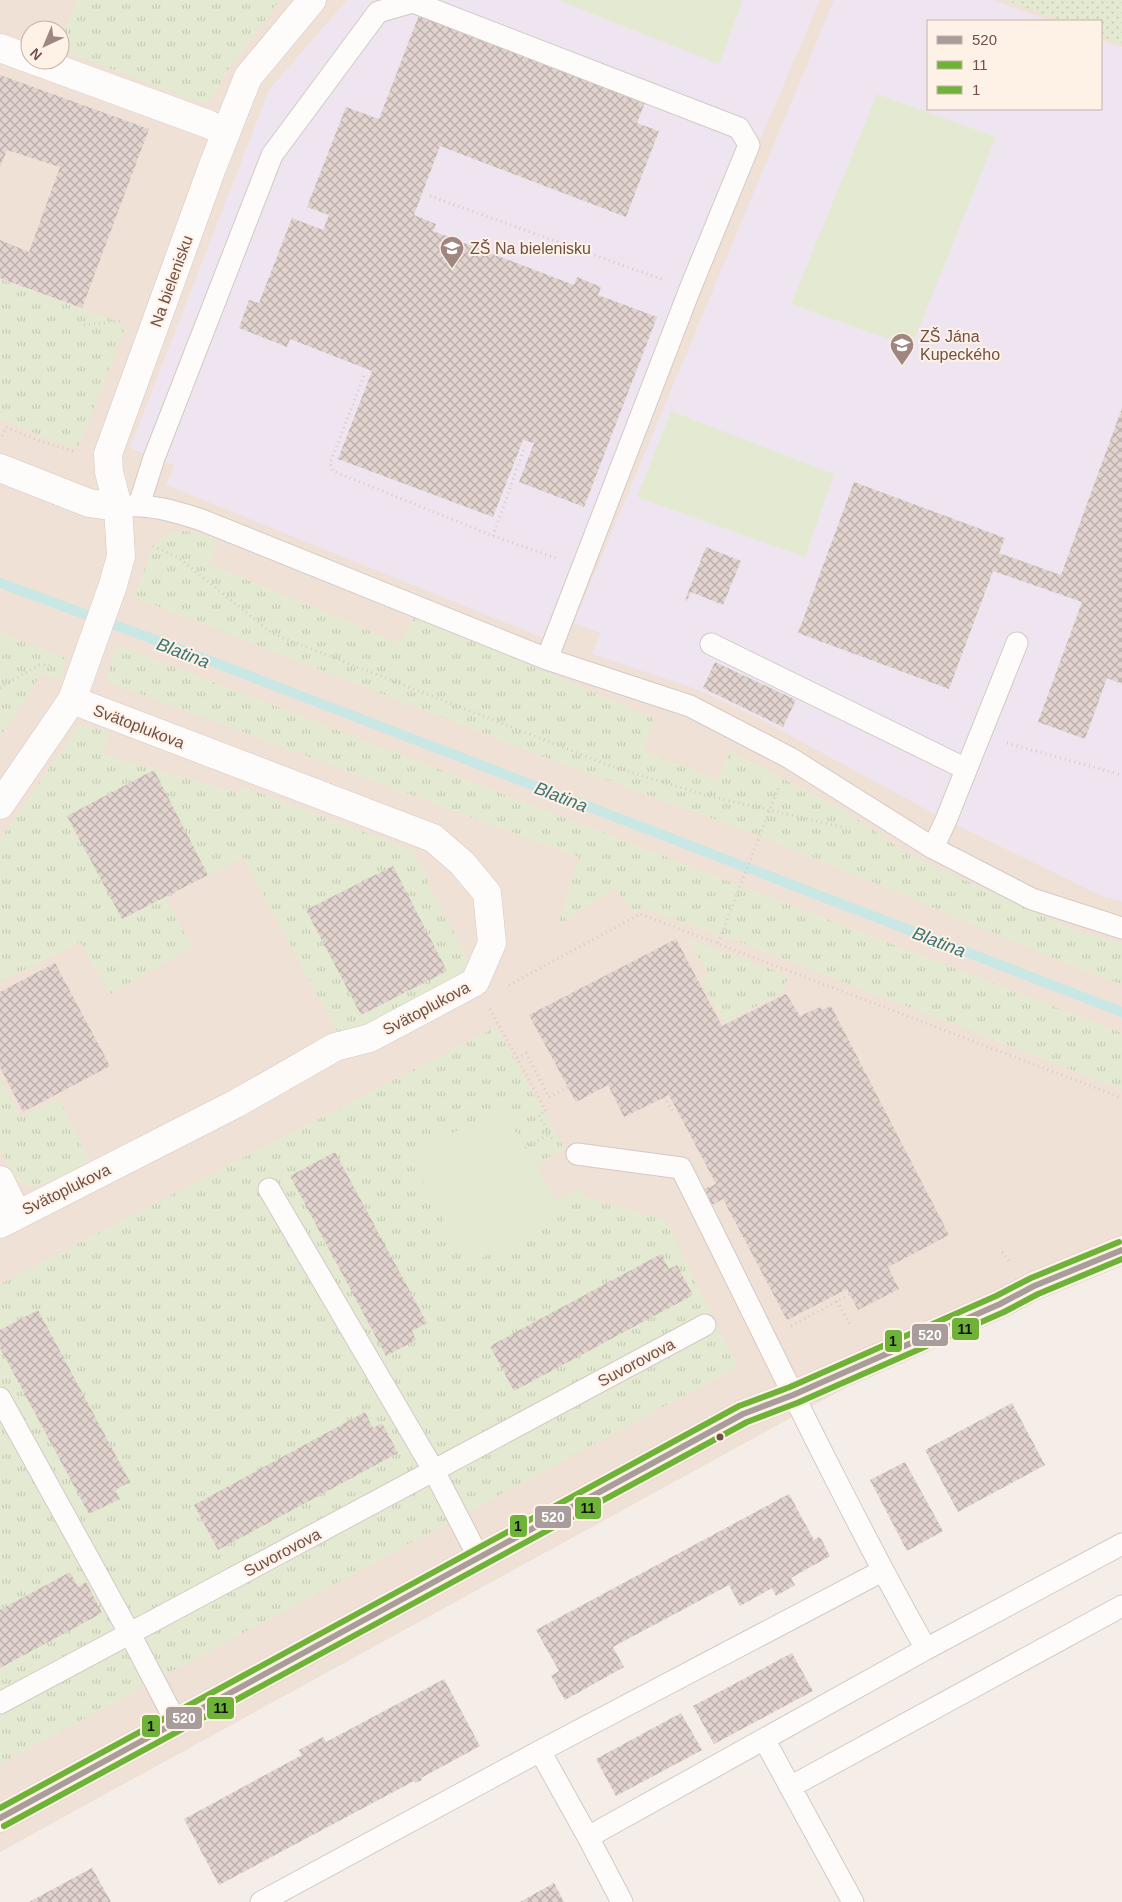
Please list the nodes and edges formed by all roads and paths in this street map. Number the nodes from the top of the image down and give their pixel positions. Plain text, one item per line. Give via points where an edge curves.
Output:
1 (312, 0) edge
2 (0, 48) edge
3 (20, 55) edge
4 (62, 70) edge
5 (226, 133) junction
6 (430, 196) dead end
7 (690, 289) junction
8 (123, 321) dead end
9 (84, 325) dead end
10 (364, 376) dead end
11 (0, 441) edge
12 (525, 446) dead end
13 (81, 454) dead end
14 (0, 468) edge
15 (129, 506) junction
16 (493, 536) junction
17 (145, 542) dead end
18 (582, 568) junction
19 (1017, 643) dead end
20 (711, 644) dead end
21 (547, 659) junction
22 (56, 666) dead end
23 (0, 688) edge
24 (72, 700) junction
25 (980, 736) junction
26 (790, 758) junction
27 (966, 769) junction
28 (1122, 775) edge
29 (0, 805) edge
30 (770, 811) junction
31 (933, 848) junction
32 (1122, 928) edge
33 (718, 944) junction
34 (475, 982) junction
35 (517, 1058) junction
36 (568, 1087) dead end
37 (664, 1097) dead end
38 (1122, 1098) edge
39 (673, 1112) dead end
40 (550, 1134) junction
41 (554, 1141) dead end
42 (525, 1148) dead end
43 (576, 1154) dead end
44 (0, 1180) edge
45 (269, 1189) dead end
46 (9, 1220) edge
47 (1122, 1250) edge
48 (850, 1294) dead end
49 (837, 1301) junction
50 (850, 1324) dead end
51 (705, 1325) dead end
52 (784, 1330) dead end
53 (792, 1394) junction
54 (0, 1398) edge
55 (434, 1471) junction
56 (1122, 1544) edge
57 (479, 1558) junction
58 (882, 1571) junction
59 (1122, 1606) edge
60 (130, 1634) junction
61 (926, 1649) junction
62 (0, 1703) edge
63 (176, 1722) junction
64 (764, 1739) junction
65 (540, 1751) junction
66 (790, 1787) junction
67 (0, 1818) edge
68 (588, 1836) junction
69 (261, 1902) edge
70 (622, 1902) edge
71 (853, 1902) edge

1 - 5 street, Na bielenisku via 248,78
2 - 3 street
4 - 5 street
5 - 15 street, Na bielenisku via 108,454 108,472
6 - 7 path
7 - 15 lane via 749,145 739,128 413,2 378,12 272,155 154,458
7 - 18 lane
8 - 9 path
10 - 16 path via 330,463 333,471
11 - 13 path via 6,427
12 - 16 path
14 - 15 street via 89,503
15 - 21 lane via 175,512 199,519
15 - 24 street, Na bielenisku via 113,585
16 - 18 path
17 - 30 path via 179,558 273,634 611,766
18 - 21 lane
19 - 25 lane
20 - 27 lane
21 - 26 lane via 690,706
22 - 23 path via 39,665
24 - 29 street, Svätoplukova
24 - 34 street, Svätoplukova via 432,838 462,863 487,894 492,942
25 - 27 lane
25 - 28 path
26 - 30 path
26 - 31 lane
27 - 31 lane
30 - 33 path
31 - 32 lane via 1032,899
33 - 34 path via 640,914 494,993
33 - 38 path
34 - 35 path
34 - 46 street, Svätoplukova via 370,1038 335,1047 238,1103
35 - 36 path via 526,1053 549,1097
35 - 40 path via 546,1111 539,1115
37 - 39 path
40 - 41 path
40 - 42 path
43 - 53 lane via 681,1168
44 - 46 street, Svätoplukova
45 - 55 lane
47 - 53 street
48 - 49 path
49 - 50 path
49 - 52 path
51 - 55 lane, Suvorovova
53 - 57 street via 743,1414
53 - 58 lane
54 - 60 lane
55 - 57 lane
55 - 60 lane, Suvorovova
56 - 61 lane
57 - 63 street
58 - 61 lane
58 - 65 lane
59 - 66 lane
60 - 62 lane, Suvorovova
60 - 63 lane
61 - 64 lane
63 - 67 street
64 - 66 lane
64 - 68 lane
65 - 68 lane
65 - 69 lane
66 - 71 lane
68 - 70 lane

